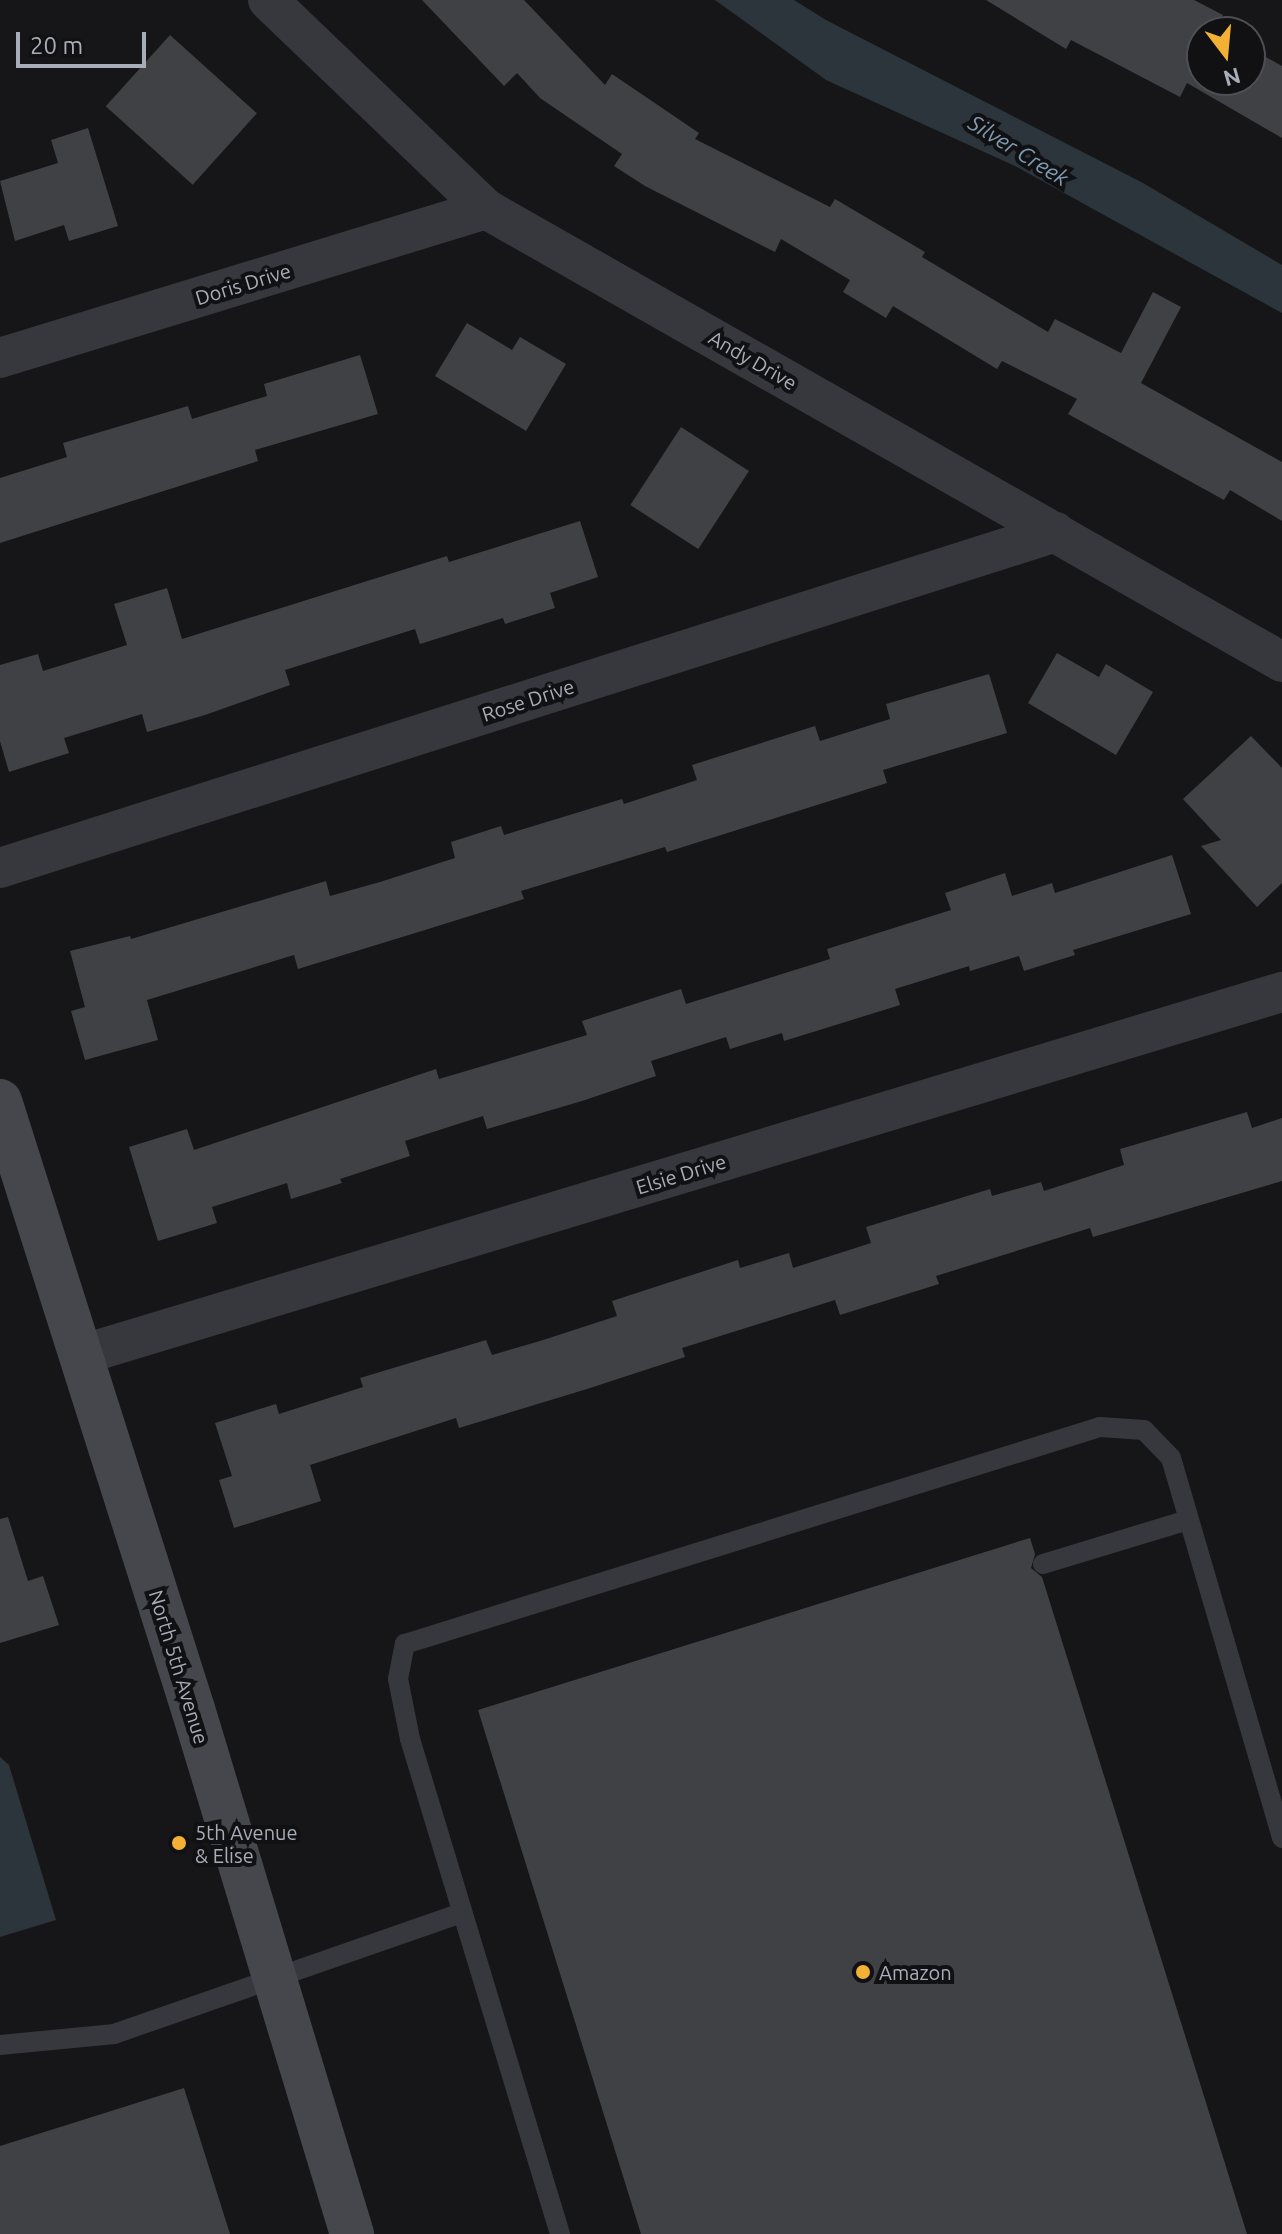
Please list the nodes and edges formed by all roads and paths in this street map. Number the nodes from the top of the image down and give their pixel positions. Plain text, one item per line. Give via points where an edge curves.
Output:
1 (268, 0) edge
2 (486, 209) junction
3 (0, 358) edge
4 (1056, 532) junction
5 (1282, 662) edge
6 (0, 868) edge
7 (1282, 992) edge
8 (0, 1101) edge
9 (81, 1355) junction
10 (1188, 1520) junction
11 (1043, 1564) dead end
12 (1282, 1838) edge
13 (462, 1913) junction
14 (275, 1981) junction
15 (0, 2045) edge
16 (352, 2234) edge
17 (560, 2234) edge

1 - 2 street, Andy Drive
2 - 3 street, Doris Drive
2 - 4 street, Andy Drive
4 - 5 street, Andy Drive
4 - 6 street, Rose Drive
7 - 9 street, Elsie Drive
8 - 9 street, North 5th Avenue
9 - 14 street, North 5th Avenue
10 - 11 lane
10 - 12 lane
10 - 13 lane via 1171,1458 1144,1430 1100,1427 405,1644 398,1679 410,1739
13 - 14 lane
13 - 17 lane
14 - 15 lane via 114,2034
14 - 16 street, North 5th Avenue

